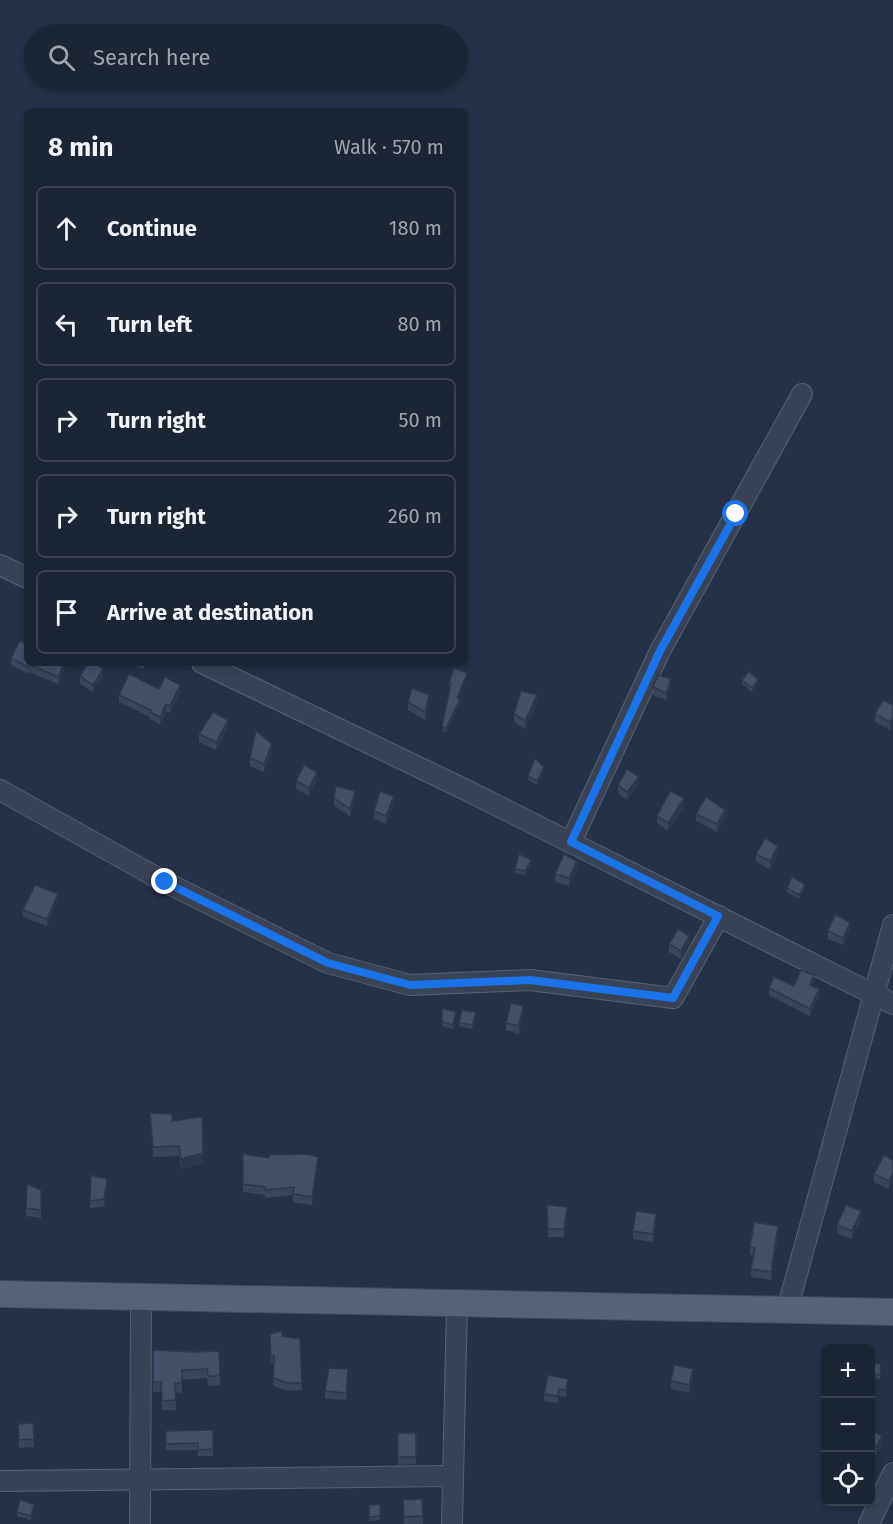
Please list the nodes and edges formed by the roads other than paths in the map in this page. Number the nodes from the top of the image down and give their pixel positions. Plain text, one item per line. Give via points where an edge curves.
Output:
1 (802, 394) dead end
2 (0, 565) edge
3 (24, 577) edge
4 (208, 666) edge
5 (0, 790) edge
6 (571, 842) junction
7 (718, 916) junction
8 (893, 925) edge
9 (874, 994) junction
10 (893, 1004) edge
11 (0, 1294) edge
12 (141, 1295) junction
13 (457, 1302) junction
14 (787, 1310) junction
15 (893, 1312) edge
16 (893, 1473) edge
17 (453, 1476) junction
18 (141, 1480) junction
19 (0, 1481) edge
20 (140, 1524) edge
21 (452, 1524) edge
22 (869, 1524) edge

1 - 6 street via 660,651
2 - 3 street
4 - 6 street
5 - 7 street via 165,882 328,963 410,985 530,980 673,998
6 - 7 street
7 - 9 street
8 - 9 street
9 - 10 street
9 - 14 street
11 - 12 main road
12 - 13 main road
12 - 18 street
13 - 14 main road
13 - 17 street
14 - 15 main road
16 - 22 street
17 - 18 street
17 - 21 street
18 - 19 street
18 - 20 street

